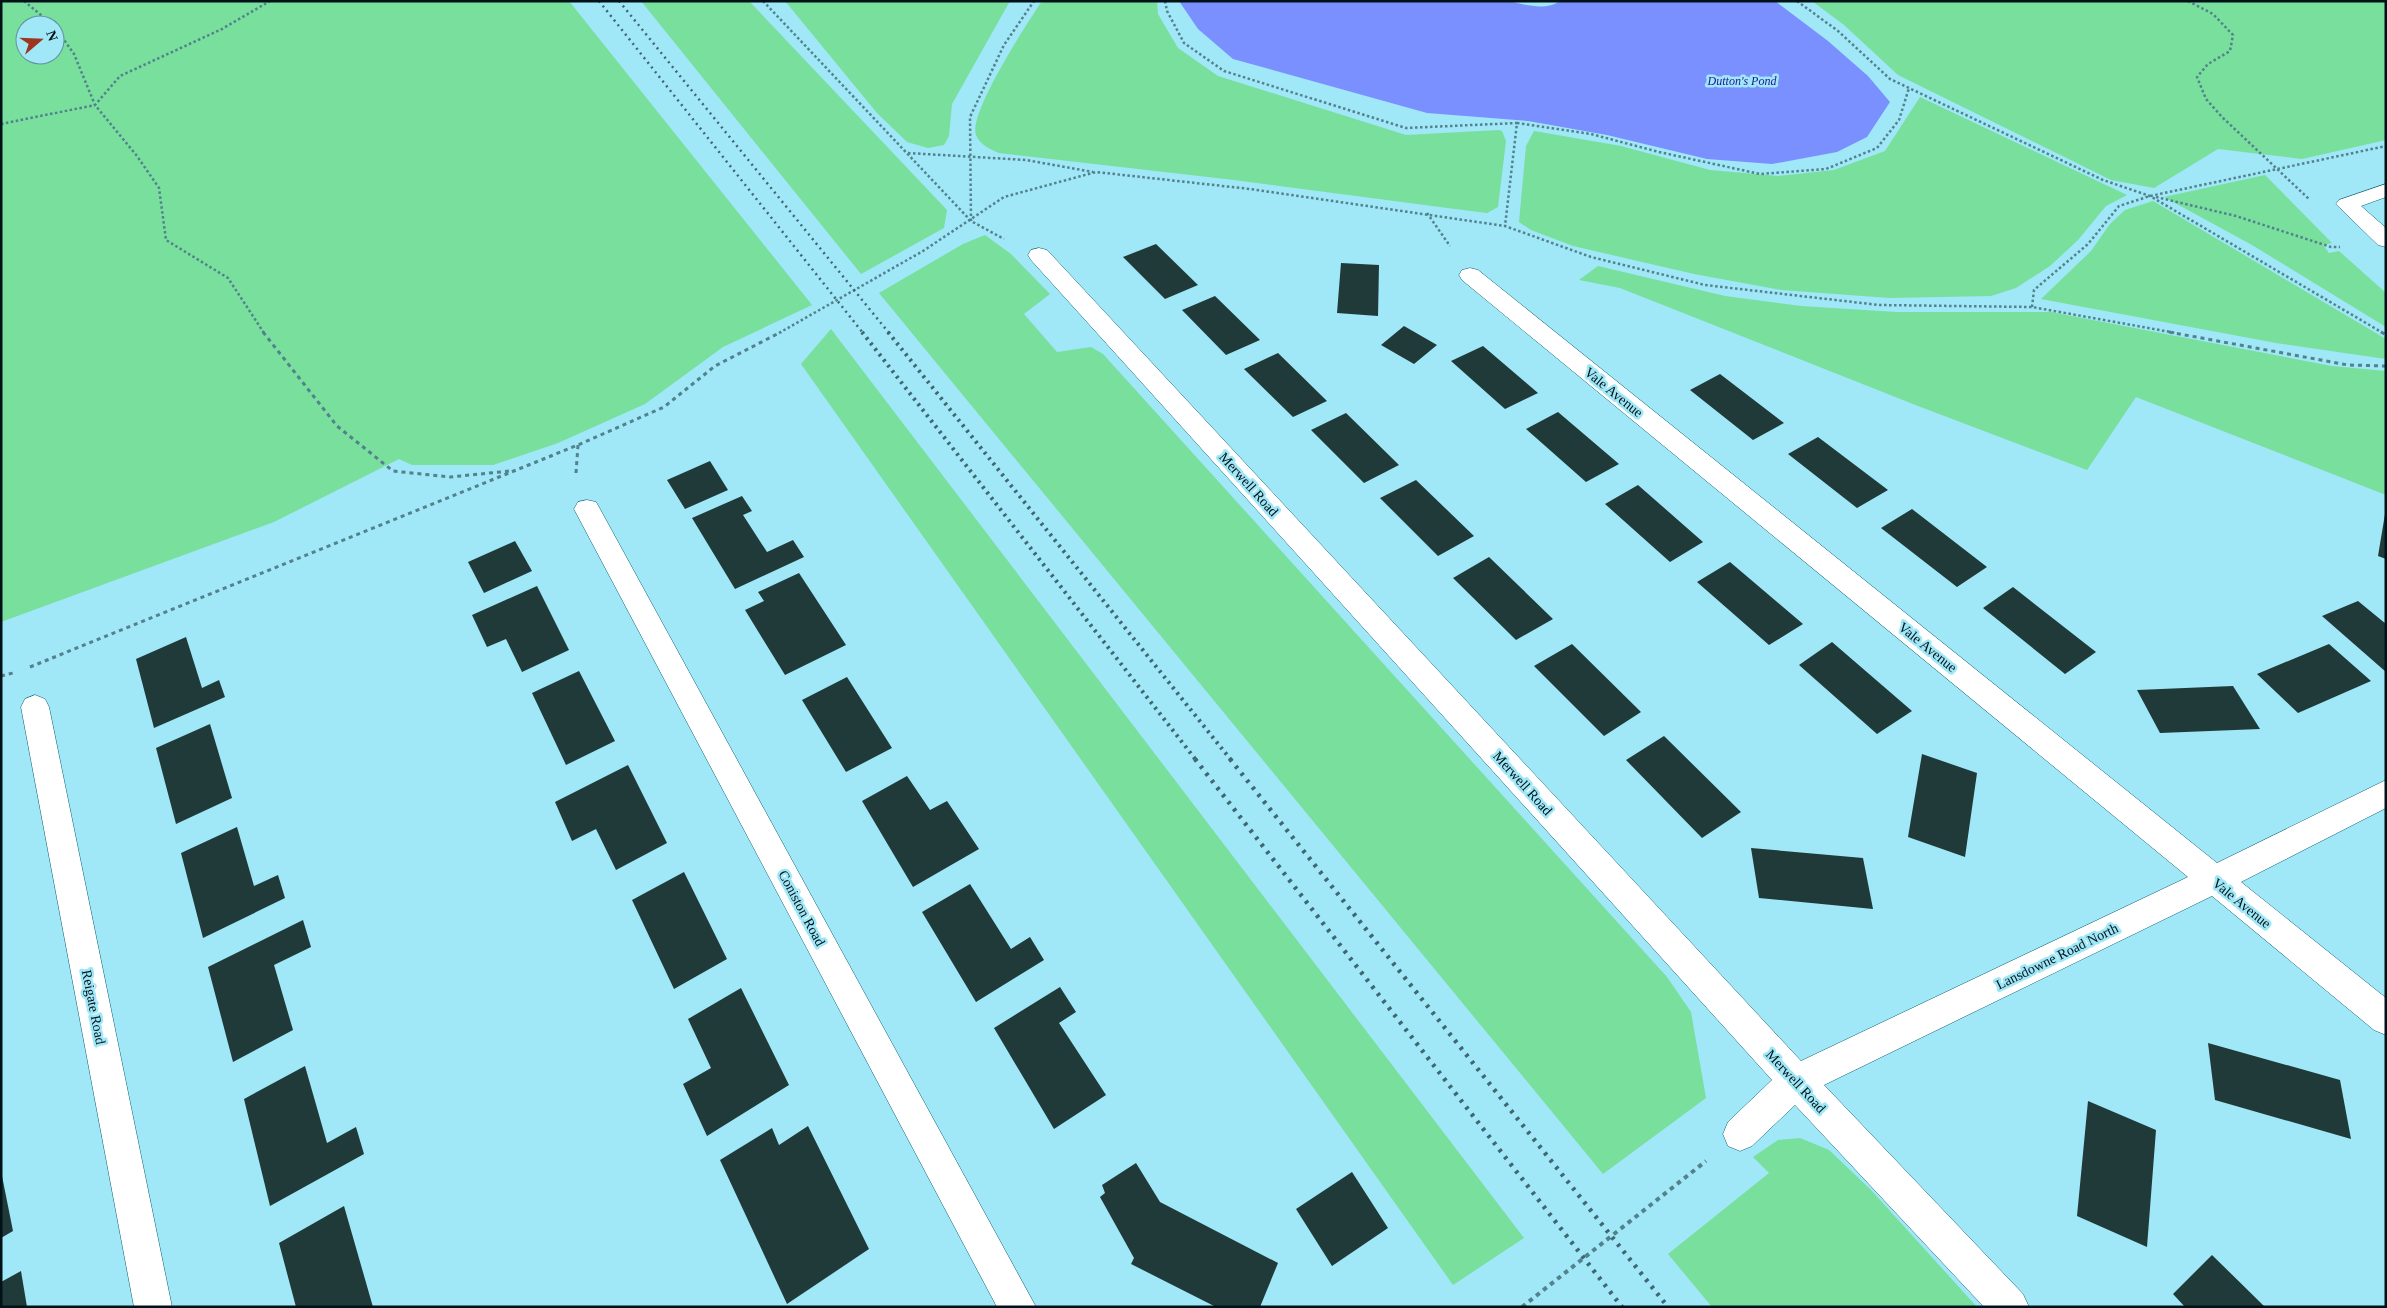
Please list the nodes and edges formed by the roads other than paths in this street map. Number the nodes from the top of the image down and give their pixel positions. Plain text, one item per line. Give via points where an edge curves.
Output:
1 (2386, 190) edge
2 (2386, 240) edge
3 (1039, 254) dead end
4 (1470, 275) dead end
5 (587, 509) dead end
6 (35, 707) dead end
7 (2386, 793) edge
8 (2214, 880) junction
9 (2386, 1019) edge
10 (1796, 1081) junction
11 (1740, 1134) road end
12 (154, 1307) edge
13 (1017, 1307) edge
14 (2010, 1307) edge

1 - 2 street via 2346,204
3 - 10 street, Merwell Road
4 - 8 street, Vale Avenue
5 - 13 street, Coniston Road
6 - 12 street, Reigate Road
7 - 8 street, Lansdowne Road North
8 - 9 street, Vale Avenue
8 - 10 street, Lansdowne Road North
10 - 11 street, Lansdowne Road North
10 - 14 street, Merwell Road

